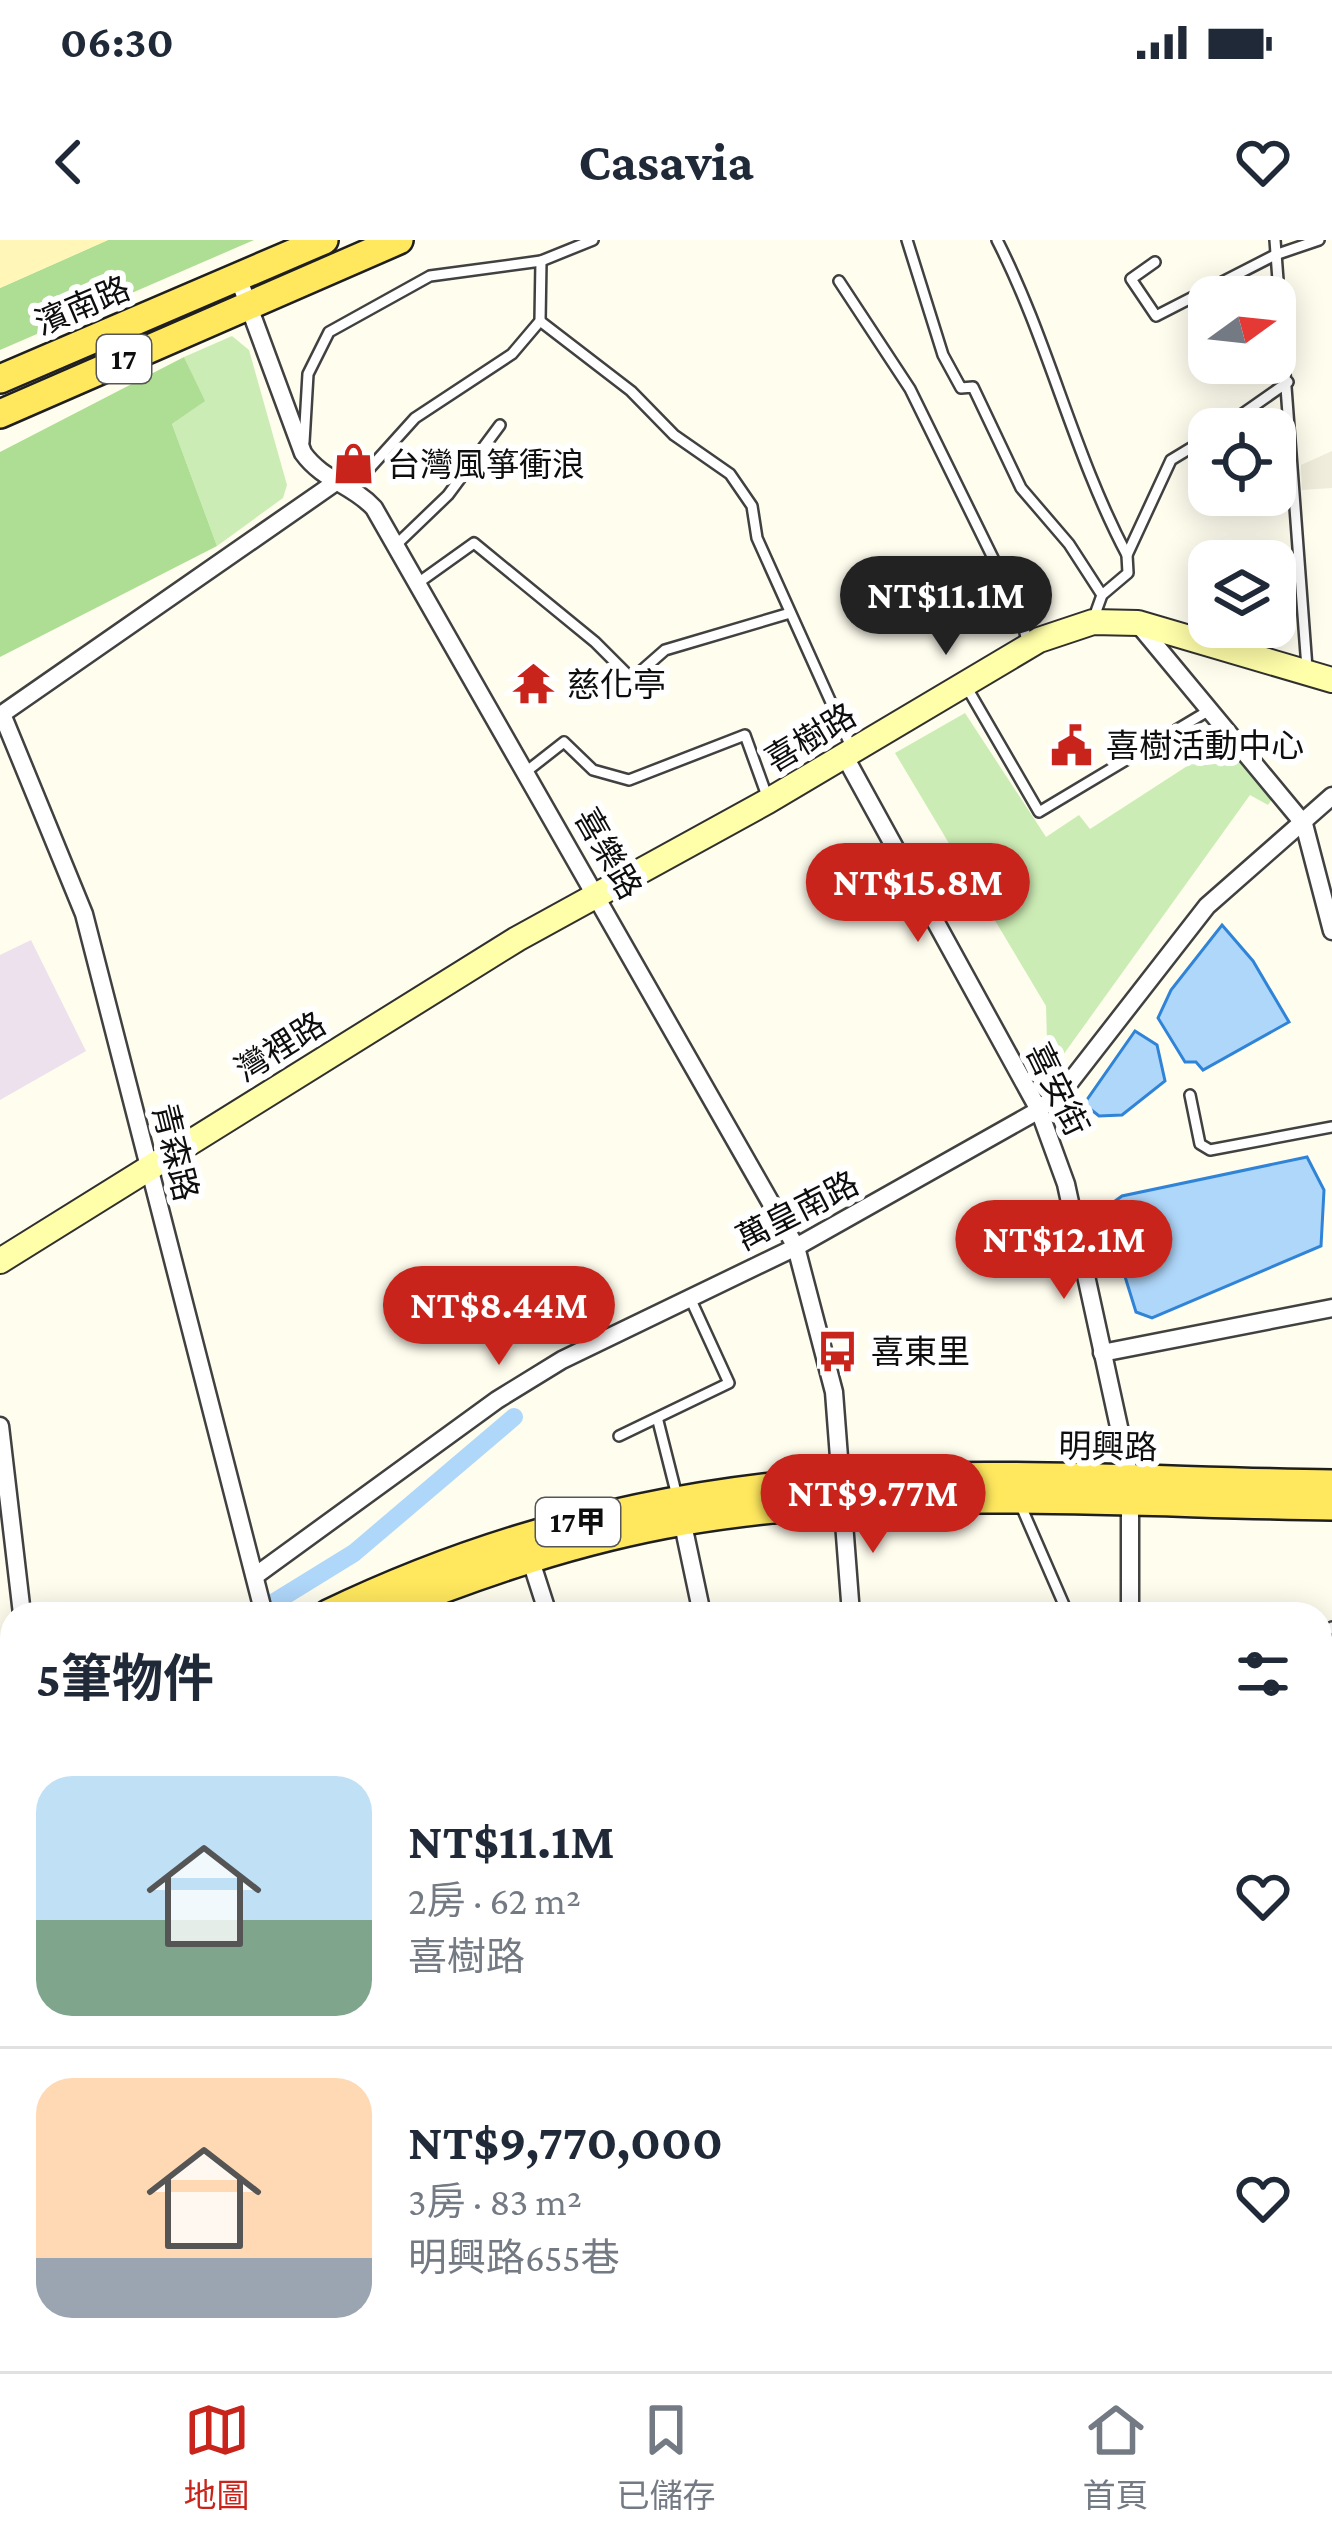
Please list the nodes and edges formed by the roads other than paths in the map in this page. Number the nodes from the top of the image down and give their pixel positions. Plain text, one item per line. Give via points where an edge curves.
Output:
1 (324, 240) edge
2 (399, 240) edge
3 (593, 240) edge
4 (907, 240) edge
5 (997, 240) edge
6 (1275, 240) edge
7 (1319, 240) edge
8 (1275, 255) junction
9 (541, 261) junction
10 (1155, 262) dead end
11 (1277, 276) edge
12 (839, 280) dead end
13 (243, 290) junction
14 (540, 321) junction
15 (0, 379) edge
16 (1285, 384) edge
17 (1288, 384) edge
18 (1251, 408) edge
19 (0, 414) edge
20 (500, 425) dead end
21 (1188, 450) edge
22 (303, 453) junction
23 (342, 486) junction
24 (396, 545) junction
25 (1126, 555) junction
26 (418, 583) junction
27 (1102, 595) junction
28 (790, 613) junction
29 (1093, 622) junction
30 (1138, 623) junction
31 (1028, 646) junction
32 (1320, 676) edge
33 (964, 682) junction
34 (1213, 708) junction
35 (2, 714) edge
36 (848, 752) junction
37 (527, 771) junction
38 (1332, 796) edge
39 (768, 801) junction
40 (1304, 824) junction
41 (598, 893) junction
42 (1332, 931) edge
43 (1190, 1095) dead end
44 (1039, 1110) junction
45 (1332, 1126) edge
46 (149, 1167) junction
47 (796, 1247) junction
48 (0, 1261) edge
49 (689, 1297) junction
50 (1332, 1308) edge
51 (1102, 1353) junction
52 (658, 1421) junction
53 (0, 1426) edge
54 (619, 1436) dead end
55 (1332, 1484) edge
56 (842, 1491) junction
57 (1130, 1492) junction
58 (1018, 1501) junction
59 (1332, 1506) edge
60 (680, 1510) junction
61 (530, 1558) junction
62 (255, 1577) junction
63 (21, 1602) edge
64 (261, 1602) edge
65 (355, 1602) edge
66 (411, 1602) edge
67 (544, 1602) edge
68 (699, 1602) edge
69 (850, 1602) edge
70 (1062, 1602) edge
71 (1130, 1602) edge

1 - 13 main road, 濱南路 / 17
2 - 13 main road, 濱南路 / 17
3 - 9 lane
4 - 27 lane via 961,388 973,387 1021,488
5 - 25 lane via 1030,306 1086,474
6 - 8 lane
7 - 8 lane
8 - 10 lane via 1156,316 1131,279
8 - 11 lane
9 - 14 lane
9 - 22 lane via 430,276 329,332 308,374
12 - 31 lane via 910,389 1021,615
13 - 15 main road, 濱南路 / 17
13 - 19 main road, 濱南路 / 17
13 - 22 street, 喜樂路
14 - 23 lane via 512,354 416,418
14 - 28 lane via 730,474 752,506
16 - 18 lane
17 - 32 lane
20 - 24 lane via 448,495
21 - 25 lane via 1171,460
22 - 23 street, 喜樂路
23 - 24 street, 喜樂路 via 374,508
23 - 35 street
24 - 26 street, 喜樂路
25 - 27 lane via 1128,573
26 - 28 lane via 474,543 632,679 664,650
26 - 37 street, 喜樂路
27 - 29 lane
28 - 36 lane
29 - 30 street, 喜樹路
29 - 31 street, 喜樹路
30 - 32 street, 喜樹路
30 - 34 street
31 - 33 street, 喜樹路
33 - 34 lane via 1039,812
33 - 36 street, 喜樹路
34 - 40 street
35 - 46 street, 青森路 via 84,914
36 - 39 street, 喜樹路
36 - 44 street, 喜安街
37 - 39 lane via 564,742 592,770 629,780 746,735
37 - 41 street, 喜樂路
38 - 40 street, 萬皇南路
39 - 41 street, 喜樹路
40 - 42 street
40 - 44 street, 萬皇南路 via 1207,906 1070,1082
41 - 46 street, 灣裡路
41 - 47 street, 喜樂路
43 - 45 lane via 1200,1144 1210,1150
44 - 47 street, 萬皇南路
44 - 51 street, 喜安街 via 1066,1184
46 - 48 street, 灣裡路
46 - 62 street, 青森路
47 - 49 street, 萬皇南路
47 - 56 street, 喜樂路 via 830,1364
49 - 52 lane via 729,1383
49 - 62 street, 萬皇南路 via 497,1400
50 - 51 street
51 - 57 street, 喜安街
52 - 54 lane
52 - 60 lane
53 - 63 street
55 - 57 main road, 明興路 / 17甲
56 - 57 main road, 明興路 / 17甲
56 - 58 main road, 明興路 / 17甲
56 - 60 main road, 明興路 / 17甲
56 - 69 street, 喜樂路
57 - 58 main road, 明興路 / 17甲
57 - 59 main road, 明興路 / 17甲
57 - 71 street, 喜安街
58 - 70 lane
60 - 61 main road, 明興路 / 17甲
60 - 65 main road, 明興路 / 17甲 via 526,1536
60 - 68 street
61 - 66 main road, 明興路 / 17甲
61 - 67 street
62 - 64 street, 青森路

